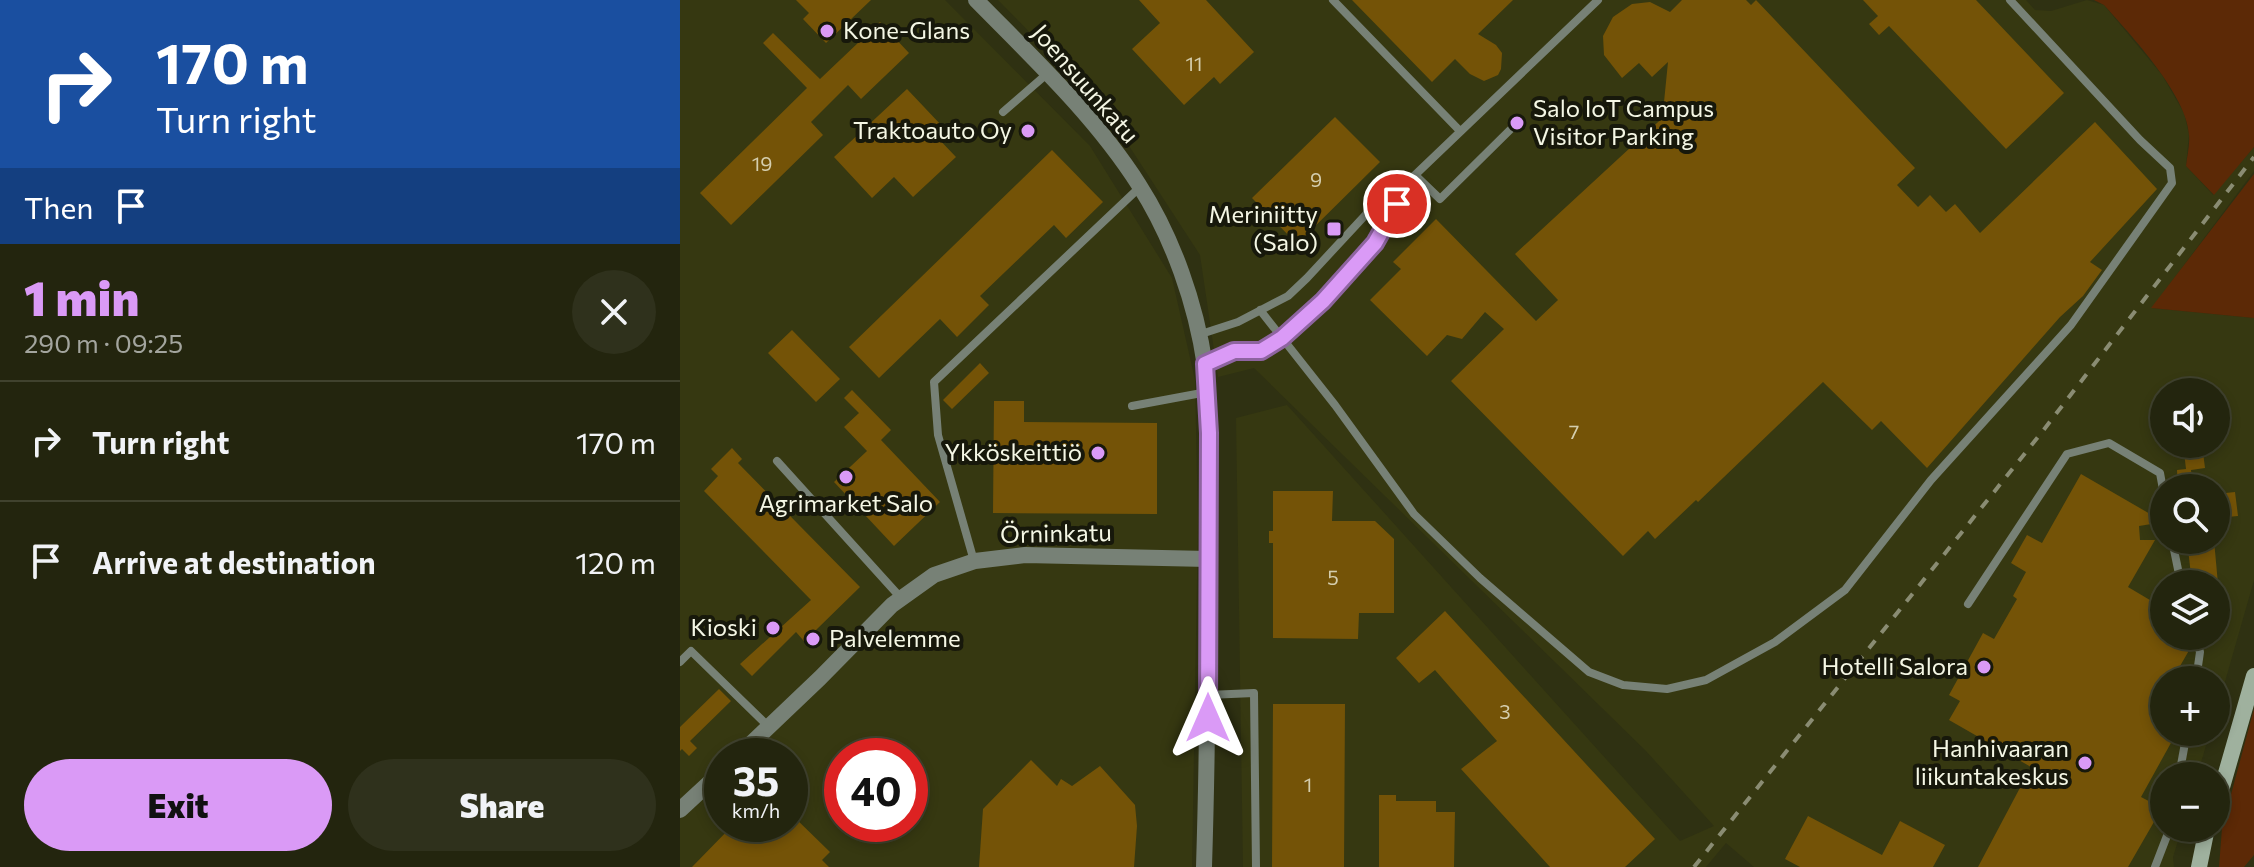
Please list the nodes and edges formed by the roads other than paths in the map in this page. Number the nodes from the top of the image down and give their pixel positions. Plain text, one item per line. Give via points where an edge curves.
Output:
1 (976, 0) edge
2 (1333, 0) edge
3 (1598, 0) edge
4 (2010, 0) edge
5 (1048, 73) junction
6 (1003, 112) dead end
7 (1517, 123) dead end
8 (1460, 131) junction
9 (1415, 175) junction
10 (1140, 187) junction
11 (1260, 310) junction
12 (1198, 335) junction
13 (1282, 338) junction
14 (1205, 364) junction
15 (1207, 392) junction
16 (1132, 406) dead end
17 (777, 461) dead end
18 (2160, 474) edge
19 (1208, 559) junction
20 (975, 561) junction
21 (901, 598) junction
22 (1968, 604) dead end
23 (680, 662) edge
24 (2254, 676) edge
25 (1208, 695) junction
26 (769, 727) junction
27 (757, 738) edge
28 (2229, 762) edge
29 (704, 788) edge
30 (680, 810) edge
31 (2165, 842) edge
32 (2204, 842) edge
33 (2212, 842) edge
34 (1204, 867) edge
35 (1256, 867) edge
36 (2155, 867) edge
37 (2199, 867) edge
38 (2211, 867) edge

1 - 5 street, Joensuunkatu
2 - 8 lane
3 - 8 lane
4 - 13 lane via 2170,168 2172,183 2071,325 1931,480 1845,590 1775,642 1706,680 1667,689 1623,685 1589,672 1414,514
5 - 6 lane
5 - 10 street, Joensuunkatu via 1097,126
7 - 9 lane via 1440,199
8 - 9 lane
9 - 11 lane via 1371,209 1288,296
9 - 13 lane via 1375,243
10 - 12 street, Joensuunkatu via 1180,269
10 - 20 lane via 934,382 938,435
11 - 12 lane
11 - 13 lane
12 - 14 street, Joensuunkatu
13 - 14 lane via 1261,351 1234,351
14 - 15 street, Joensuunkatu
15 - 16 lane
15 - 19 street, Joensuunkatu
17 - 21 lane
18 - 22 lane via 2109,443 2067,454
19 - 20 street, Örninkatu via 1025,555
19 - 25 street, Joensuunkatu
20 - 21 street, Örninkatu via 934,575
21 - 26 street, Örninkatu
23 - 26 lane via 691,651
24 - 28 main road
25 - 34 street, Joensuunkatu
25 - 35 lane via 1254,693
26 - 27 street, Örninkatu
29 - 30 street
31 - 36 lane
32 - 37 main road
33 - 38 main road

